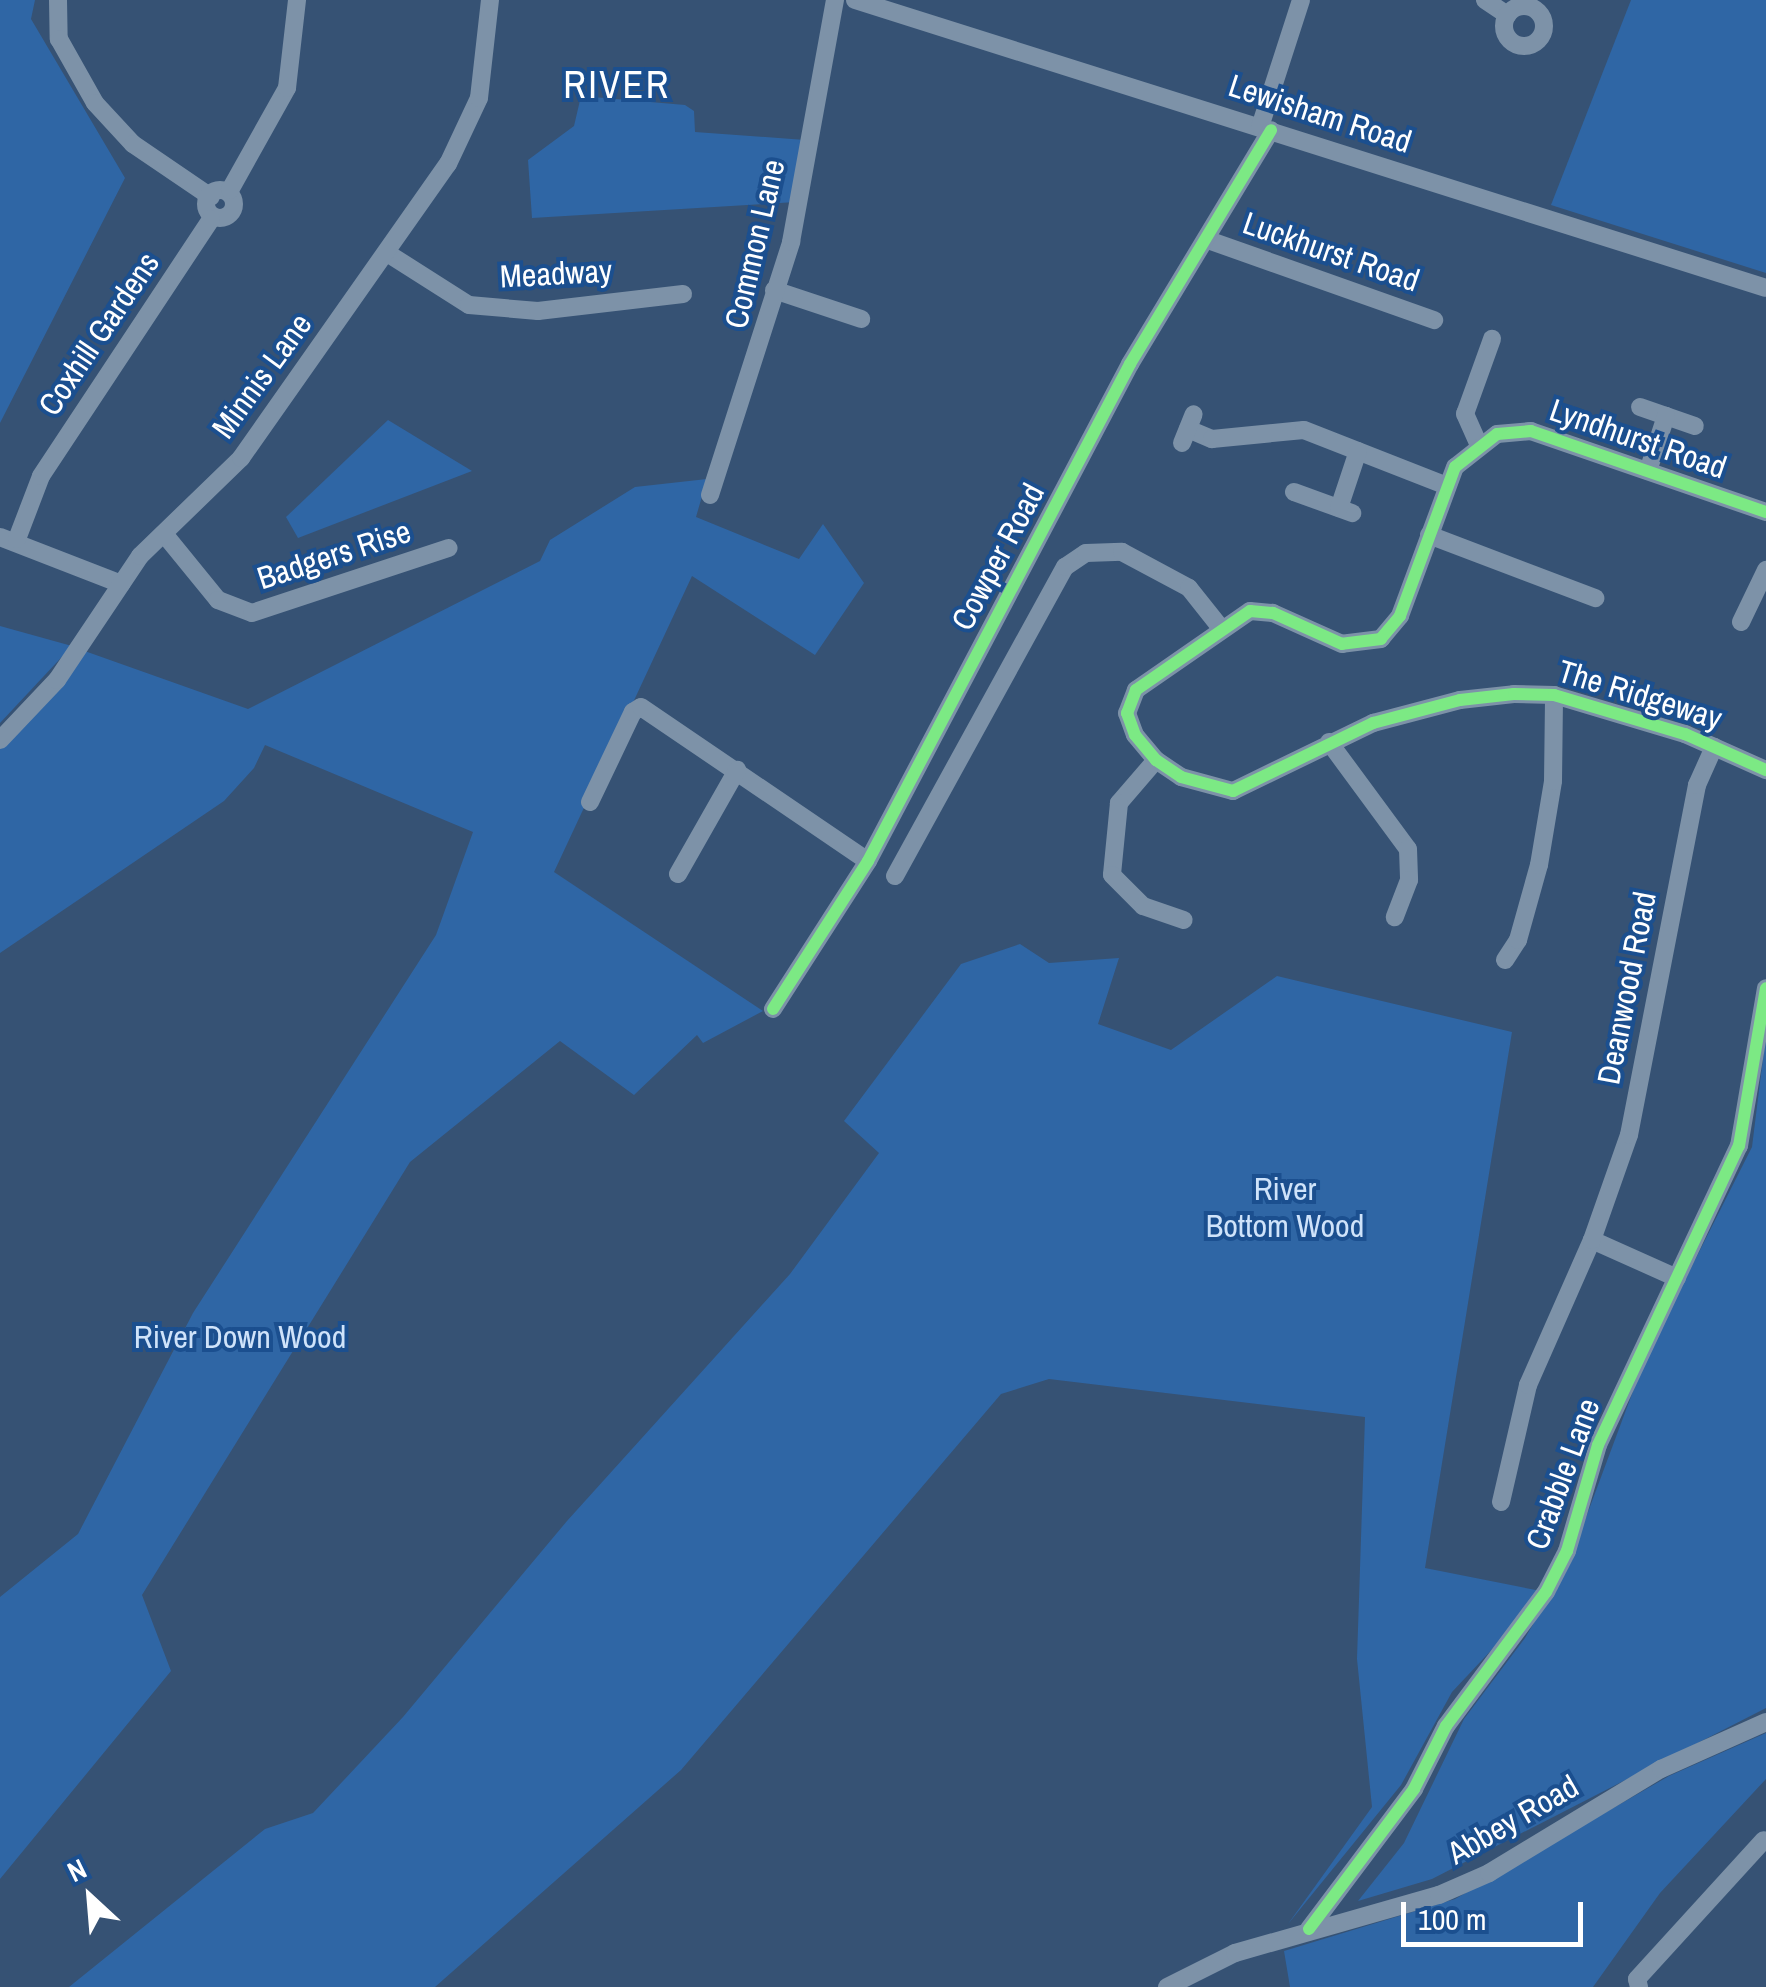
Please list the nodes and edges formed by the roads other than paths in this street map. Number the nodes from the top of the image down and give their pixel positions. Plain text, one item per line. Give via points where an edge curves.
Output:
1 (58, 0) edge
2 (297, 0) edge
3 (490, 0) edge
4 (835, 0) edge
5 (855, 0) edge
6 (1300, 0) edge
7 (1485, 0) edge
8 (1507, 15) dead end
9 (1266, 128) junction
10 (230, 190) junction
11 (211, 197) junction
12 (211, 219) junction
13 (1208, 240) junction
14 (387, 254) junction
15 (1766, 288) edge
16 (774, 290) junction
17 (683, 294) dead end
18 (860, 319) dead end
19 (1434, 320) dead end
20 (1492, 339) dead end
21 (1640, 407) dead end
22 (1666, 416) junction
23 (1694, 426) dead end
24 (1188, 429) dead end
25 (1478, 444) junction
26 (1358, 451) junction
27 (1648, 471) junction
28 (1447, 486) junction
29 (1294, 492) dead end
30 (710, 495) dead end
31 (1766, 512) edge
32 (165, 535) junction
33 (1429, 535) junction
34 (8, 538) edge
35 (439, 548) dead end
36 (1766, 570) edge
37 (121, 584) junction
38 (1595, 598) dead end
39 (1741, 622) dead end
40 (1220, 627) junction
41 (1554, 695) junction
42 (0, 740) edge
43 (1329, 742) junction
44 (1714, 747) junction
45 (1156, 760) junction
46 (737, 770) junction
47 (1766, 770) edge
48 (590, 802) dead end
49 (868, 861) junction
50 (678, 874) dead end
51 (895, 876) dead end
52 (1395, 917) dead end
53 (1184, 920) dead end
54 (1505, 960) dead end
55 (1766, 988) edge
56 (772, 1008) dead end
57 (1592, 1240) junction
58 (1677, 1278) junction
59 (1501, 1502) dead end
60 (1766, 1722) edge
61 (1764, 1840) edge
62 (1308, 1929) junction
63 (1168, 1987) edge
64 (1639, 1987) edge

1 - 11 street via 59,39 95,102 132,144
2 - 10 street, Coxhill Gardens via 287,88
3 - 14 street, Minnis Lane via 472,121
4 - 16 street, Common Lane via 803,188
5 - 9 street, Lewisham Road
6 - 9 street, Cowper Road
7 - 8 street
9 - 13 street, Cowper Road
9 - 15 street, Lewisham Road
10 - 11 street
10 - 12 street, Coxhill Gardens via 231,209
11 - 12 street
12 - 34 street, Coxhill Gardens via 41,476
13 - 19 street, Luckhurst Road
13 - 49 street, Cowper Road via 1130,364
14 - 17 street, Meadway via 470,305 538,310
14 - 32 street, Minnis Lane via 241,458
16 - 18 street
16 - 30 street, Common Lane via 758,362
20 - 25 street via 1465,414
21 - 22 street
22 - 23 street
22 - 27 street
24 - 26 street via 1212,439 1293,429
25 - 27 street, Lyndhurst Road via 1514,429 1531,430
25 - 28 street via 1454,468
26 - 28 street
26 - 29 street via 1346,511
27 - 31 street, Lyndhurst Road
28 - 33 street
32 - 35 street, Badgers Rise via 218,600 252,614
32 - 37 street, Minnis Lane
33 - 38 street
33 - 40 street via 1400,616 1381,639 1342,644 1262,611 1236,615
34 - 37 street, Coxhill Gardens
36 - 39 street
37 - 42 street, Minnis Lane via 57,680
40 - 45 street via 1136,690 1127,713
40 - 51 street via 1189,588 1122,552 1086,553 1065,567
41 - 43 street, The Ridgeway via 1460,700
41 - 44 street, The Ridgeway
41 - 54 street via 1553,781 1539,865 1518,940
43 - 45 street, The Ridgeway via 1233,791 1181,777
43 - 52 street via 1408,848 1409,880
44 - 47 street, The Ridgeway
44 - 57 street, Deanwood Road via 1697,785 1629,1135
45 - 53 street via 1119,803 1112,875 1143,906
46 - 48 street via 637,708
46 - 49 street
46 - 50 street
49 - 56 street, Cowper Road
55 - 58 street, Crabble Lane via 1739,1146
57 - 58 street
57 - 59 street, Deanwood Road via 1528,1385
58 - 62 street, Crabble Lane via 1598,1445 1566,1551 1546,1592 1489,1664 1414,1789
60 - 62 street, Abbey Road via 1661,1768 1489,1873 1440,1895
61 - 64 street via 1637,1979
62 - 63 street, Abbey Road via 1234,1953

